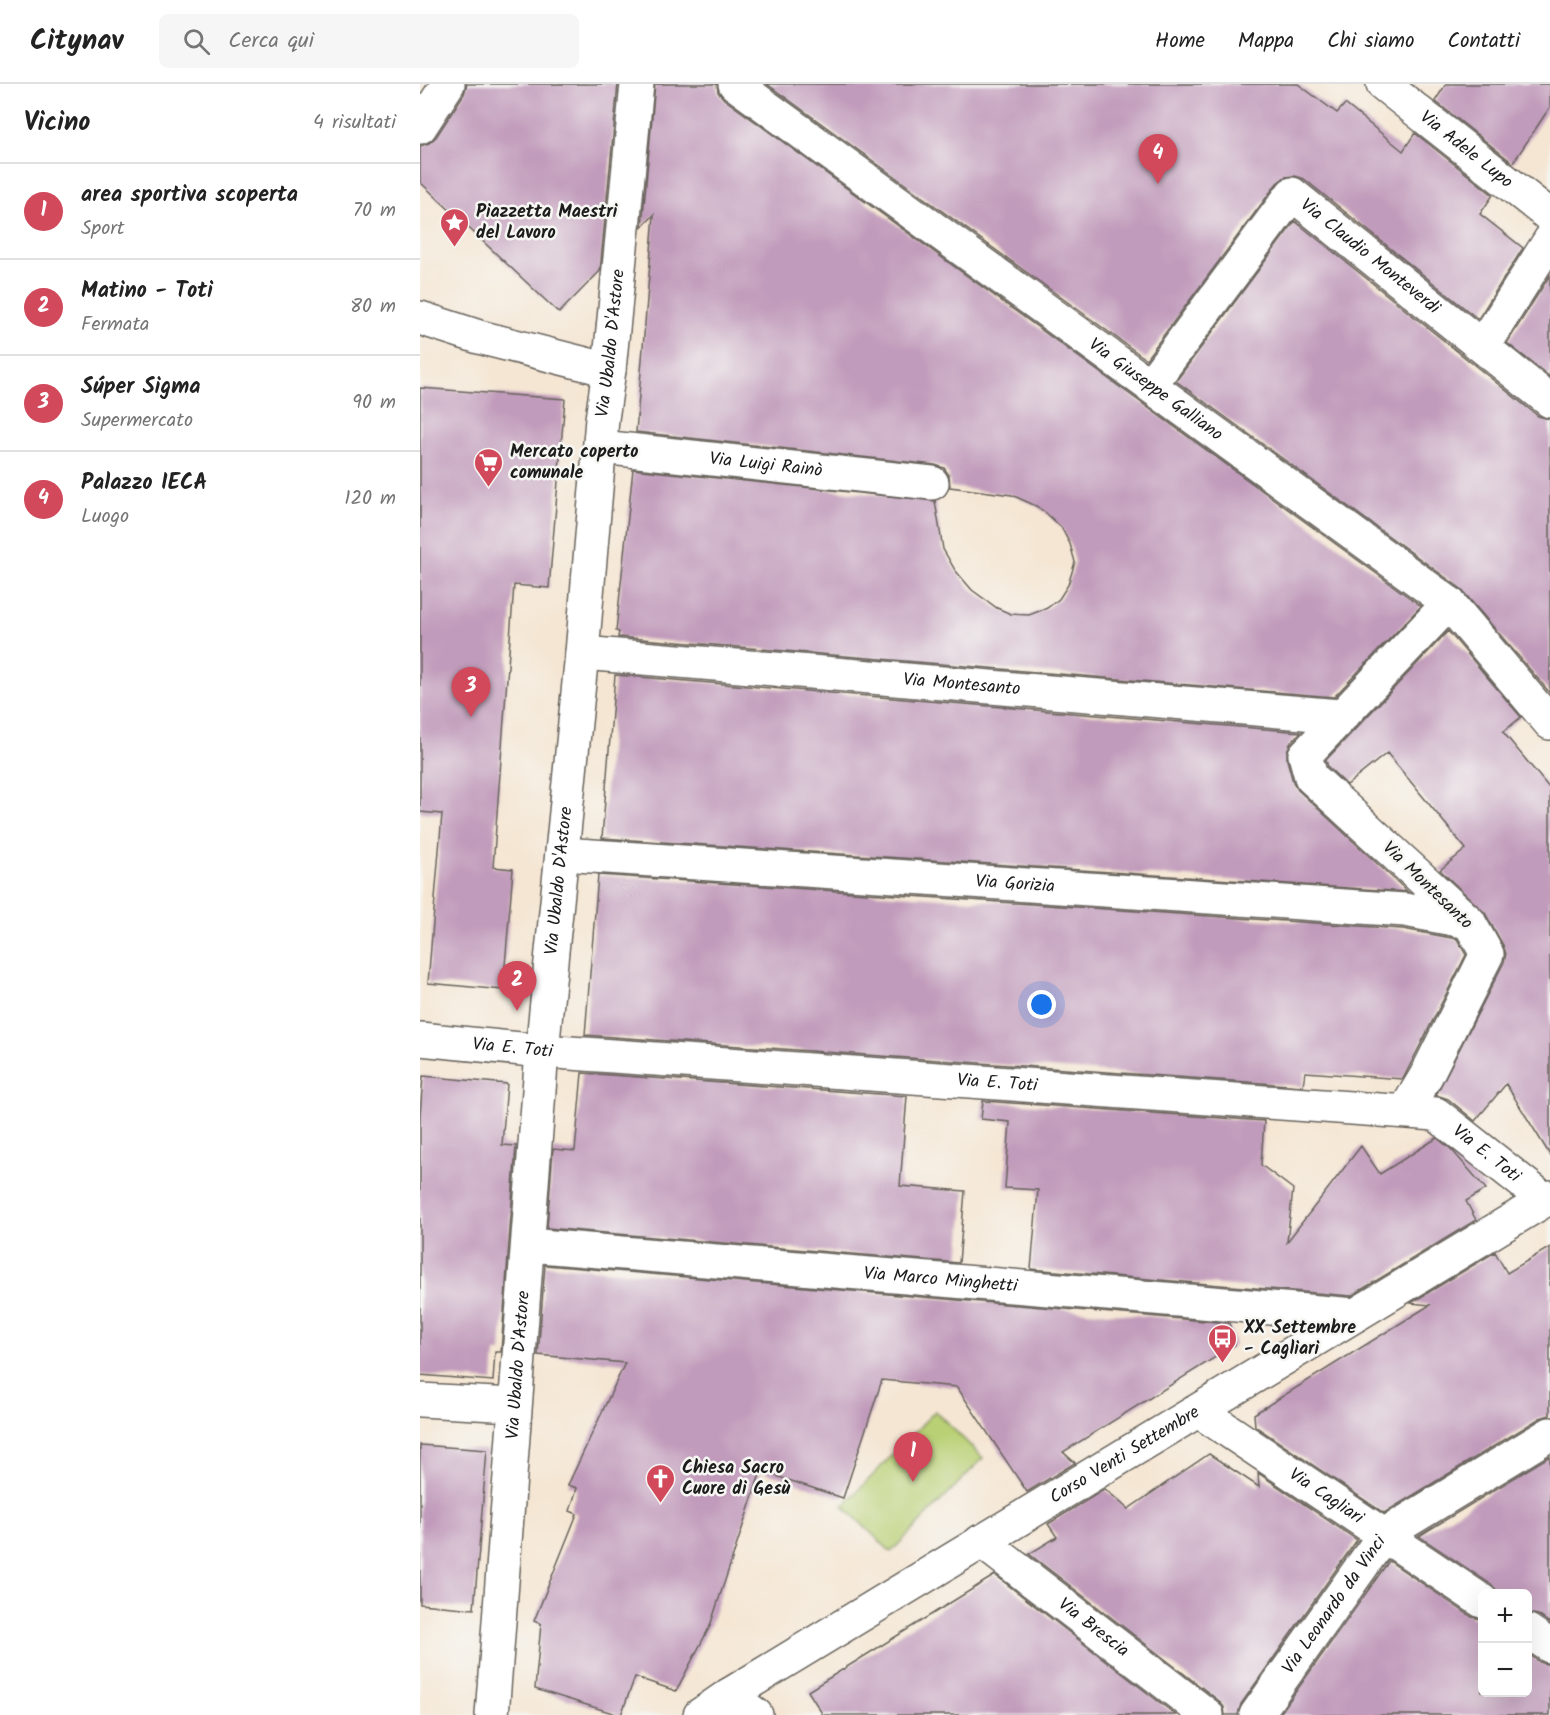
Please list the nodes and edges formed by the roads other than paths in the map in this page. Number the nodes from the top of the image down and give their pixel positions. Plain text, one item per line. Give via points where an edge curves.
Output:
1 (448, 84) edge
2 (637, 84) edge
3 (735, 84) edge
4 (1383, 84) edge
5 (420, 127) edge
6 (1550, 216) edge
7 (1550, 240) edge
8 (420, 318) edge
9 (1482, 346) junction
10 (609, 370) junction
11 (1150, 385) junction
12 (1550, 401) edge
13 (601, 447) junction
14 (932, 483) dead end
15 (1449, 603) junction
16 (582, 653) junction
17 (1340, 716) junction
18 (1550, 723) edge
19 (562, 854) junction
20 (1468, 922) junction
21 (420, 1039) edge
22 (542, 1051) junction
23 (1405, 1112) junction
24 (1548, 1198) edge
25 (528, 1245) junction
26 (1355, 1315) junction
27 (420, 1400) edge
28 (514, 1405) junction
29 (1199, 1411) junction
30 (1550, 1434) edge
31 (1384, 1535) junction
32 (981, 1541) junction
33 (1478, 1598) edge
34 (1532, 1634) edge
35 (1550, 1646) edge
36 (729, 1695) junction
37 (492, 1715) edge
38 (700, 1715) edge
39 (756, 1715) edge
40 (1208, 1715) edge
41 (1256, 1715) edge

1 - 5 street
2 - 10 street, Via Ubaldo D'Astore
3 - 11 street, Via Giuseppe Galliano
4 - 6 street, Via Adele Lupo
7 - 9 street
8 - 10 street
9 - 11 street, Via Claudio Monteverdi via 1292,194
9 - 12 street, Via Claudio Monteverdi
10 - 13 street, Via Ubaldo D'Astore
11 - 15 street, Via Giuseppe Galliano
13 - 14 street, Via Luigi Rainò
13 - 16 street, Via Ubaldo D'Astore
15 - 17 street, Via Montesanto
15 - 18 street, Via Giuseppe Galliano
16 - 17 street, Via Montesanto
16 - 19 street, Via Ubaldo D'Astore
17 - 20 street, Via Montesanto via 1305,755 1311,777
19 - 20 street, Via Gorizia via 1405,910
19 - 22 street, Via Ubaldo D'Astore
20 - 23 street, Via Montesanto via 1487,954
21 - 22 street, Via E. Toti
22 - 23 street, Via E. Toti
22 - 25 street, Via Ubaldo D'Astore
23 - 24 street, Via E. Toti via 1436,1114
24 - 26 street, Corso Venti Settembre
25 - 26 street, Via Marco Minghetti
25 - 28 street, Via Ubaldo D'Astore
26 - 29 street, Corso Venti Settembre
27 - 28 street
28 - 37 street, Via Ubaldo D'Astore
29 - 31 street, Via Cagliari
29 - 32 street, Corso Venti Settembre
30 - 31 street, Via Leonardo da Vinci
31 - 33 street, Via Cagliari
31 - 41 street, Via Leonardo da Vinci
32 - 36 street, Corso Venti Settembre
32 - 40 street, Via Brescia
34 - 35 street
36 - 38 street, Corso Venti Settembre
36 - 39 street

